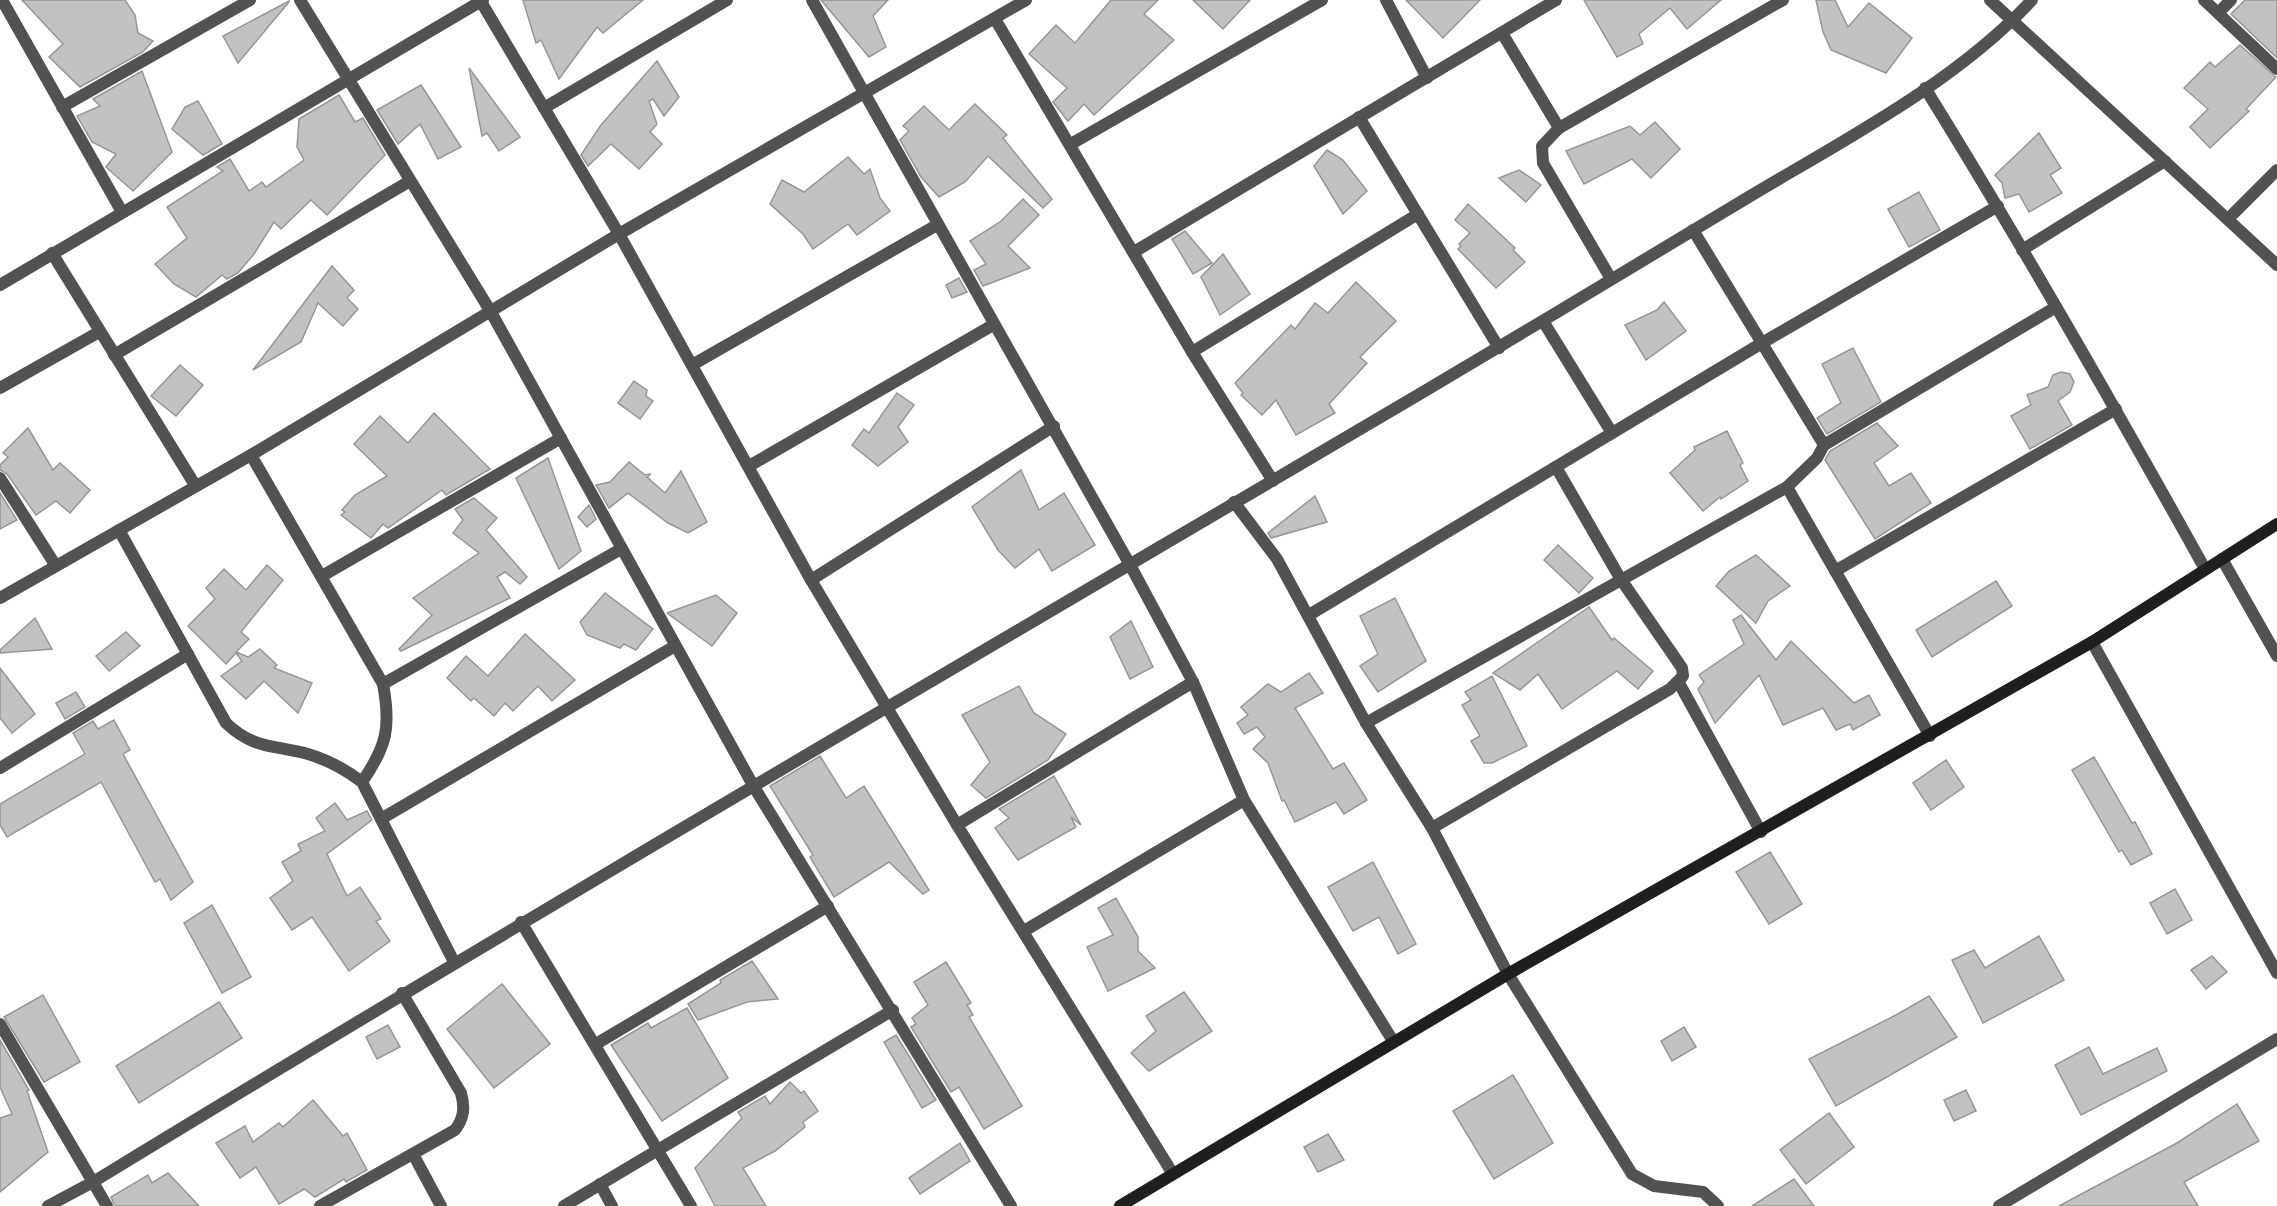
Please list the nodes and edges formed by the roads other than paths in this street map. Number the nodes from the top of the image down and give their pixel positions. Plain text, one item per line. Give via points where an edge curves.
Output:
1 (2, 0) edge
2 (250, 0) edge
3 (300, 0) edge
4 (481, 0) edge
5 (727, 0) edge
6 (812, 0) edge
7 (1026, 0) edge
8 (1322, 0) edge
9 (1386, 0) edge
10 (1556, 0) edge
11 (1782, 0) edge
12 (1990, 0) edge
13 (2032, 0) edge
14 (2204, 0) edge
15 (2231, 0) edge
16 (1537, 5) edge
17 (2218, 14) junction
18 (995, 19) junction
19 (2013, 21) junction
20 (1502, 33) junction
21 (2277, 69) edge
22 (1427, 78) junction
23 (349, 80) junction
24 (1925, 88) junction
25 (864, 93) junction
26 (62, 107) junction
27 (544, 108) junction
28 (1359, 117) junction
29 (1559, 128) junction
30 (1071, 144) junction
31 (2165, 161) junction
32 (2277, 170) edge
33 (410, 181) junction
34 (1998, 206) junction
35 (122, 212) junction
36 (1418, 214) junction
37 (2228, 219) junction
38 (937, 225) junction
39 (1693, 230) junction
40 (619, 234) junction
41 (2022, 250) junction
42 (1134, 252) junction
43 (52, 253) junction
44 (2277, 264) edge
45 (1611, 279) junction
46 (0, 285) edge
47 (2056, 307) junction
48 (491, 312) junction
49 (1543, 321) junction
50 (993, 325) junction
51 (99, 332) junction
52 (1761, 343) junction
53 (1499, 348) junction
54 (1192, 352) junction
55 (114, 355) junction
56 (692, 365) junction
57 (0, 388) edge
58 (2116, 409) junction
59 (1054, 426) junction
60 (1612, 433) junction
61 (561, 438) junction
62 (1824, 445) junction
63 (251, 455) junction
64 (749, 466) junction
65 (1556, 467) junction
66 (0, 478) edge
67 (1273, 481) junction
68 (195, 485) junction
69 (1787, 487) junction
70 (1234, 502) junction
71 (2277, 524) edge
72 (119, 530) junction
73 (621, 549) junction
74 (2222, 559) junction
75 (1129, 563) junction
76 (56, 566) junction
77 (2205, 570) junction
78 (1835, 571) junction
79 (322, 576) junction
80 (1620, 578) junction
81 (811, 580) junction
82 (0, 598) edge
83 (1309, 615) junction
84 (2092, 642) junction
85 (675, 646) junction
86 (188, 654) junction
87 (2277, 656) edge
88 (1193, 682) junction
89 (1678, 683) junction
90 (383, 684) junction
91 (888, 707) junction
92 (1366, 723) junction
93 (1930, 736) junction
94 (0, 768) edge
95 (362, 782) junction
96 (754, 787) junction
97 (1244, 800) junction
98 (381, 819) junction
99 (957, 825) junction
100 (1432, 828) junction
101 (1761, 832) junction
102 (828, 906) junction
103 (521, 922) junction
104 (1024, 931) junction
105 (454, 962) junction
106 (2277, 973) edge
107 (1508, 974) junction
108 (402, 993) junction
109 (893, 1010) junction
110 (0, 1024) edge
111 (2277, 1039) edge
112 (1393, 1041) junction
113 (596, 1044) junction
114 (659, 1151) junction
115 (413, 1154) junction
116 (1173, 1174) junction
117 (93, 1182) junction
118 (600, 1184) junction
119 (1122, 1205) edge
120 (48, 1206) edge
121 (107, 1206) edge
122 (321, 1206) edge
123 (441, 1206) edge
124 (564, 1206) edge
125 (612, 1206) edge
126 (691, 1206) edge
127 (1011, 1206) edge
128 (1718, 1206) edge
129 (1999, 1206) edge

1 - 26 street
2 - 26 street
3 - 23 street
4 - 23 street
4 - 27 street
5 - 27 street
6 - 25 street
7 - 18 street
8 - 30 street
9 - 22 street
10 - 16 street
11 - 29 street
12 - 19 street
13 - 19 street
14 - 17 street
15 - 17 street
16 - 20 street
17 - 21 street
18 - 25 street
18 - 30 street
19 - 24 street
19 - 31 street
20 - 22 street
20 - 29 street
22 - 28 street
23 - 33 street
23 - 35 street
24 - 34 street
24 - 39 street
25 - 38 street
25 - 40 street
26 - 35 street
27 - 40 street
28 - 36 street
28 - 42 street
29 - 45 street via 1542,146 1543,163
30 - 42 street
31 - 37 street
31 - 41 street
32 - 37 street
33 - 48 street
33 - 55 street
34 - 41 street
34 - 52 street
35 - 43 street
36 - 53 street
36 - 54 street
37 - 44 street
38 - 50 street
38 - 56 street
39 - 45 street
39 - 52 street
40 - 48 street
40 - 56 street
41 - 47 street
42 - 54 street
43 - 46 street
43 - 51 street
45 - 49 street
47 - 58 street
47 - 62 street
48 - 61 street
48 - 63 street
49 - 53 street
49 - 60 street
50 - 59 street
50 - 64 street
51 - 55 street
51 - 57 street
52 - 60 street
52 - 62 street
53 - 67 street
54 - 67 street
55 - 68 street
56 - 64 street
58 - 77 street
58 - 78 street
59 - 75 street
59 - 81 street
60 - 65 street
61 - 73 street
61 - 79 street
62 - 69 street via 1817,458
63 - 68 street
63 - 79 street
64 - 81 street
65 - 80 street
65 - 83 street
66 - 76 street
67 - 70 street
68 - 72 street
69 - 78 street
69 - 80 street
70 - 75 street
70 - 83 street via 1277,559
71 - 74 street
72 - 76 street
72 - 86 street
73 - 85 street
73 - 90 street
74 - 77 street
74 - 87 street
75 - 88 street
75 - 91 street
76 - 82 street
77 - 84 street
78 - 93 street
79 - 90 street
80 - 89 street via 1682,668 1683,676
80 - 92 street
81 - 91 street
83 - 92 street
84 - 93 street
84 - 106 street
85 - 96 street
85 - 98 street
86 - 94 street
86 - 95 street via 226,723 240,736 327,761
88 - 97 street
88 - 99 street
89 - 100 street
89 - 101 street
90 - 95 street via 388,714 385,740
91 - 96 street
91 - 99 street
92 - 100 street
93 - 101 street
95 - 98 street
96 - 102 street
96 - 103 street
97 - 104 street
97 - 112 street
98 - 105 street
99 - 104 street
100 - 107 street
101 - 107 street
102 - 109 street
102 - 113 street
103 - 105 street
103 - 113 street
104 - 116 street
105 - 108 street
107 - 112 street
107 - 128 street via 1632,1174 1654,1186 1703,1192
108 - 115 street via 465,1105 455,1130
108 - 117 street
109 - 114 street
109 - 127 street
110 - 117 street
111 - 129 street
112 - 116 street
113 - 114 street
114 - 118 street
114 - 126 street
115 - 122 street
115 - 123 street
116 - 119 street
117 - 120 street
117 - 121 street
118 - 124 street
118 - 125 street

